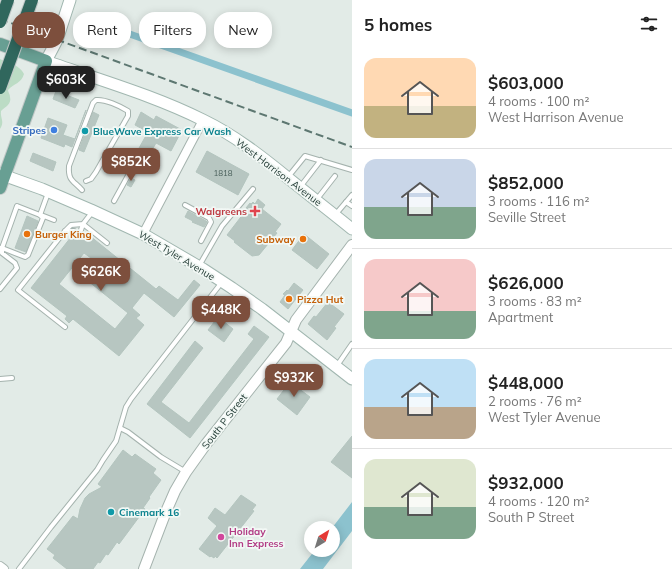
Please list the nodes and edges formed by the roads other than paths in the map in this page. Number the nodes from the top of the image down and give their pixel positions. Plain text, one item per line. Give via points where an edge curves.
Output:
1 (8, 0) edge
2 (32, 0) edge
3 (70, 0) edge
4 (0, 22) edge
5 (0, 44) edge
6 (46, 61) junction
7 (0, 88) edge
8 (203, 120) junction
9 (321, 160) junction
10 (352, 170) edge
11 (130, 172) dead end
12 (2, 175) edge
13 (335, 176) dead end
14 (287, 177) junction
15 (86, 181) dead end
16 (300, 187) junction
17 (0, 188) edge
18 (253, 189) dead end
19 (82, 190) dead end
20 (48, 192) junction
21 (352, 194) edge
22 (316, 200) junction
23 (114, 201) dead end
24 (346, 202) junction
25 (185, 204) dead end
26 (352, 205) edge
27 (94, 211) junction
28 (40, 215) junction
29 (335, 216) junction
30 (54, 220) dead end
31 (83, 224) junction
32 (352, 229) edge
33 (74, 230) dead end
34 (80, 230) dead end
35 (65, 231) junction
36 (143, 234) junction
37 (201, 241) dead end
38 (107, 243) dead end
39 (352, 245) edge
40 (1, 248) edge
41 (199, 267) junction
42 (222, 282) junction
43 (0, 289) edge
44 (65, 327) dead end
45 (291, 332) junction
46 (352, 344) edge
47 (336, 367) junction
48 (12, 378) dead end
49 (0, 379) edge
50 (352, 379) edge
51 (120, 428) junction
52 (186, 472) junction
53 (0, 566) edge
54 (4, 569) edge
55 (20, 569) edge
56 (144, 569) edge

1 - 4 highway, bridge
2 - 7 highway, bridge
3 - 6 main road via 57,40
5 - 6 main road
6 - 8 main road, West Harrison Avenue via 168,104
6 - 12 main road
8 - 14 main road, West Harrison Avenue via 239,140
8 - 36 street
9 - 10 lane
9 - 14 lane via 305,156
9 - 16 lane
11 - 23 lane
12 - 17 main road
12 - 20 main road, West Tyler Avenue
13 - 22 lane
14 - 16 main road, West Harrison Avenue
15 - 19 lane via 96,172 128,116 128,111 123,108 101,100 93,103 69,166 71,179
16 - 22 main road, West Harrison Avenue
18 - 41 lane via 222,226
20 - 27 main road, West Tyler Avenue
20 - 28 lane
21 - 24 lane
22 - 29 main road, West Harrison Avenue
24 - 26 lane
24 - 29 lane
25 - 37 lane via 209,218 211,222
27 - 31 lane
27 - 36 main road, West Tyler Avenue
28 - 30 lane
28 - 40 lane via 17,206
28 - 40 lane via 43,218 28,255 25,257
29 - 32 main road, West Harrison Avenue
31 - 34 lane
31 - 35 lane via 71,225
31 - 38 lane
33 - 35 lane
35 - 44 lane via 18,290
36 - 41 main road, West Tyler Avenue
39 - 45 street, South P Street via 296,320
40 - 43 lane via 2,253 15,263 17,268
41 - 42 main road, West Tyler Avenue
42 - 45 main road, West Tyler Avenue
42 - 51 lane via 131,399
45 - 47 main road, West Tyler Avenue
45 - 52 street, South P Street via 286,343
46 - 47 lane
47 - 50 main road, West Tyler Avenue
48 - 49 lane
51 - 52 lane
51 - 55 lane via 116,441 98,470
52 - 56 street, South P Street via 167,508
53 - 54 street

